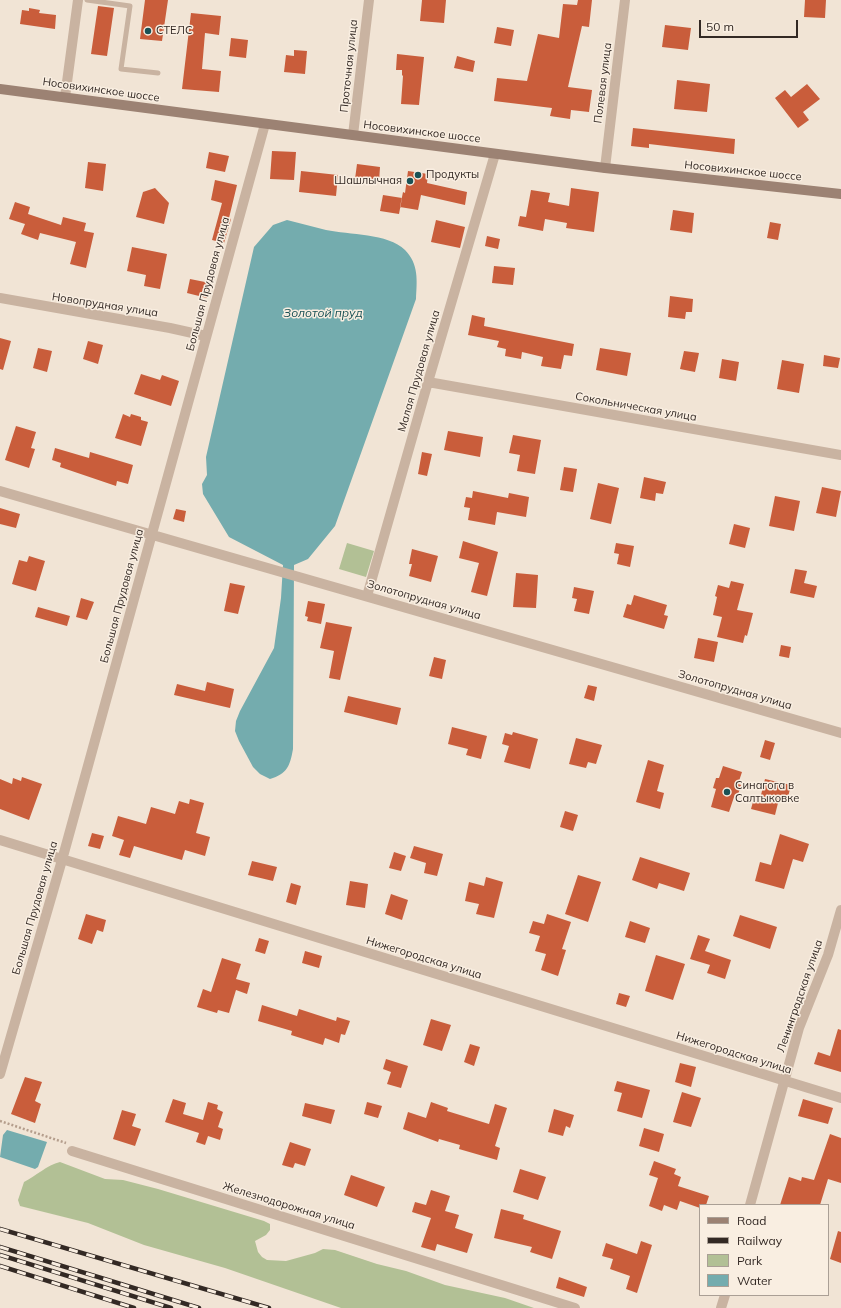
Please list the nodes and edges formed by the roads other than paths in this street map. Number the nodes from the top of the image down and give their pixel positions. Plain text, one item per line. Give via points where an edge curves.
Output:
1 (78, 0) edge
2 (87, 0) edge
3 (368, 0) edge
4 (624, 0) edge
5 (158, 73) dead end
6 (0, 88) edge
7 (65, 97) junction
8 (265, 124) junction
9 (353, 136) junction
10 (495, 154) junction
11 (605, 168) junction
12 (841, 194) edge
13 (0, 298) edge
14 (206, 336) junction
15 (428, 382) junction
16 (841, 455) edge
17 (0, 491) edge
18 (151, 534) junction
19 (368, 596) junction
20 (841, 733) edge
21 (0, 840) edge
22 (62, 860) junction
23 (841, 910) edge
24 (0, 1074) edge
25 (784, 1081) junction
26 (841, 1098) edge
27 (72, 1151) road end
28 (750, 1204) edge
29 (725, 1296) edge
30 (575, 1308) edge
31 (721, 1308) edge

1 - 7 street
2 - 5 lane via 130,6 121,69
3 - 9 street, Проточная улица
4 - 11 street, Полевая улица
6 - 7 main road, Носовихинское шоссе
7 - 8 main road, Носовихинское шоссе
8 - 9 main road, Носовихинское шоссе
8 - 14 street, Большая Прудовая улица
9 - 10 main road, Носовихинское шоссе
10 - 11 main road, Носовихинское шоссе
10 - 15 street, Малая Прудовая улица
11 - 12 main road, Носовихинское шоссе
13 - 14 street, Новопрудная улица
14 - 18 street, Большая Прудовая улица
15 - 16 street, Сокольническая улица
15 - 19 street, Малая Прудовая улица
17 - 18 street, Золотопрудная улица
18 - 19 street, Золотопрудная улица
18 - 22 street, Большая Прудовая улица
19 - 20 street, Золотопрудная улица
21 - 22 street, Нижегородская улица
22 - 24 street, Большая Прудовая улица
22 - 25 street, Нижегородская улица
23 - 25 street, Ленинградская улица via 828,955 799,1028
25 - 26 street, Нижегородская улица
25 - 28 street, Ленинградская улица
27 - 30 street, Железнодорожная улица
29 - 31 street

